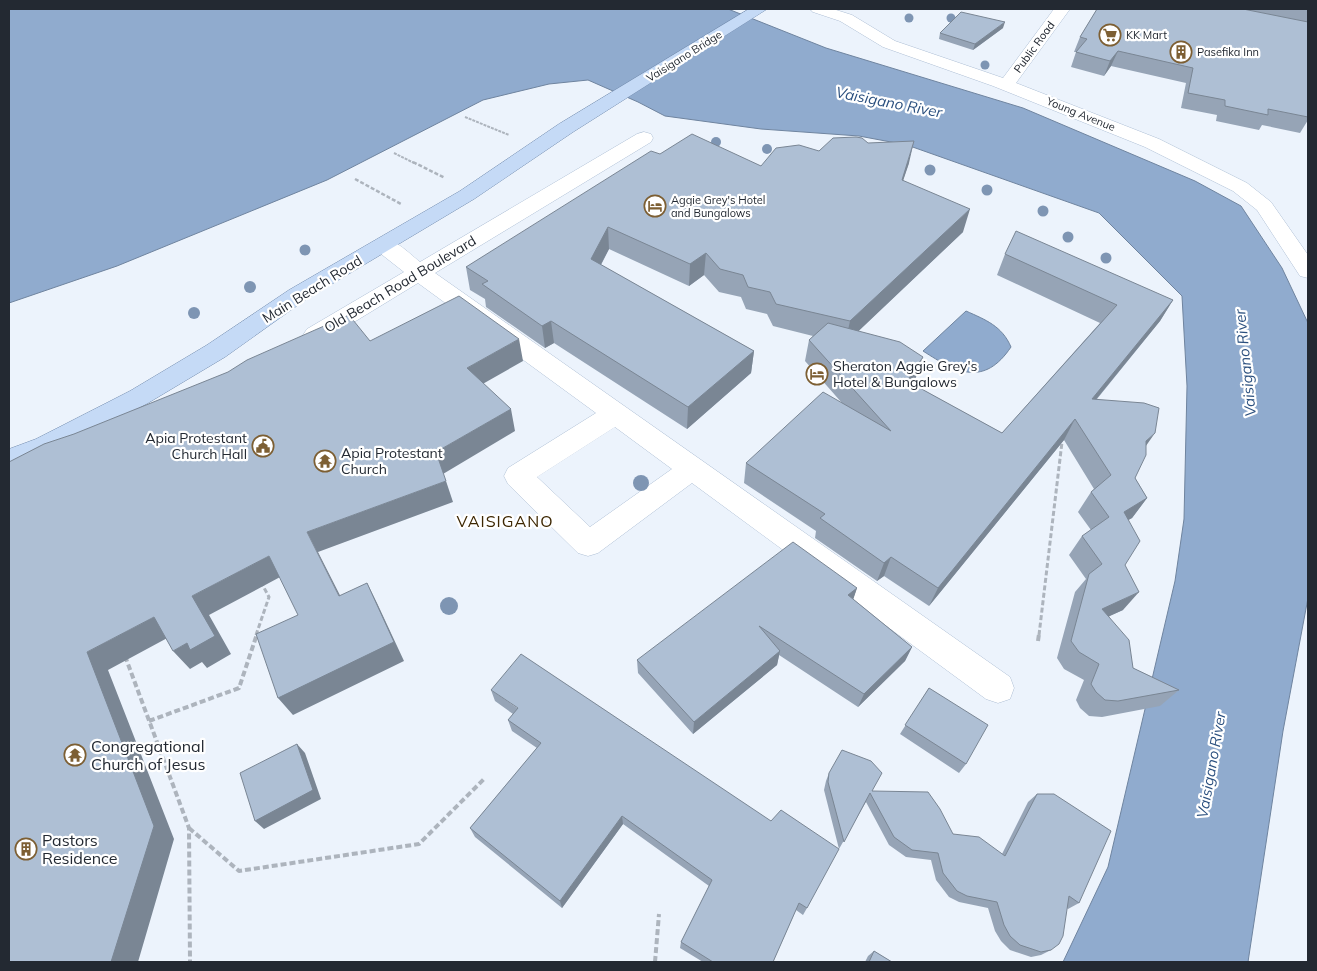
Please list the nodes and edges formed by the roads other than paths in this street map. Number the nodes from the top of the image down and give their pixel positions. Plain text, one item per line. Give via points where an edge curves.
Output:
1 (759, 9) edge
2 (818, 9) edge
3 (1062, 9) edge
4 (1006, 85) junction
5 (608, 103) joint
6 (644, 138) dead end
7 (529, 207) junction
8 (554, 213) edge
9 (384, 244) junction
10 (1308, 271) edge
11 (420, 273) junction
12 (296, 346) edge
13 (615, 414) junction
14 (118, 433) edge
15 (9, 460) edge
16 (9, 467) edge
17 (692, 469) junction
18 (998, 688) dead end

1 - 5 main road, Vaisigano Bridge
2 - 4 street, Young Avenue via 846,18 889,44
3 - 4 street, Public Road
4 - 10 street, Young Avenue via 1152,143 1240,187 1264,206
5 - 9 main road, Main Beach Road via 473,191
6 - 7 street, Old Beach Road Boulevard via 604,171
7 - 8 street
7 - 11 street, Old Beach Road Boulevard
9 - 11 street
9 - 15 main road, Main Beach Road via 140,397 45,446
11 - 12 street, Old Beach Road Boulevard
11 - 13 street
13 - 17 street
13 - 17 street via 518,476 588,544
14 - 16 street via 82,447
17 - 18 street

